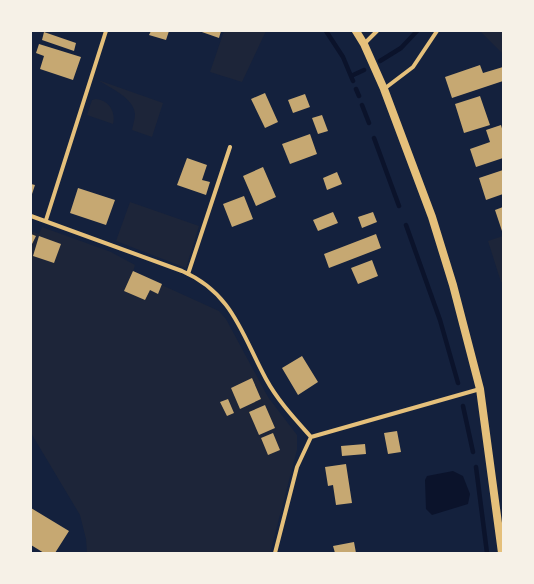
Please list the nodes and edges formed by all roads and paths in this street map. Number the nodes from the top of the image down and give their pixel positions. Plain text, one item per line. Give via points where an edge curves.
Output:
1 (106, 31) edge
2 (356, 31) edge
3 (377, 31) edge
4 (438, 31) edge
5 (364, 44) junction
6 (384, 89) junction
7 (230, 147) dead end
8 (31, 216) edge
9 (46, 220) junction
10 (188, 274) junction
11 (480, 389) junction
12 (311, 437) junction
13 (502, 552) edge
14 (275, 553) edge

1 - 9 street
2 - 5 main road
3 - 5 street
4 - 6 street via 413,67
5 - 6 main road
6 - 11 main road via 442,247
7 - 10 street
8 - 9 street
9 - 10 street
10 - 12 street via 215,291 229,307 273,391
11 - 12 street
11 - 13 main road
12 - 14 street via 297,467

